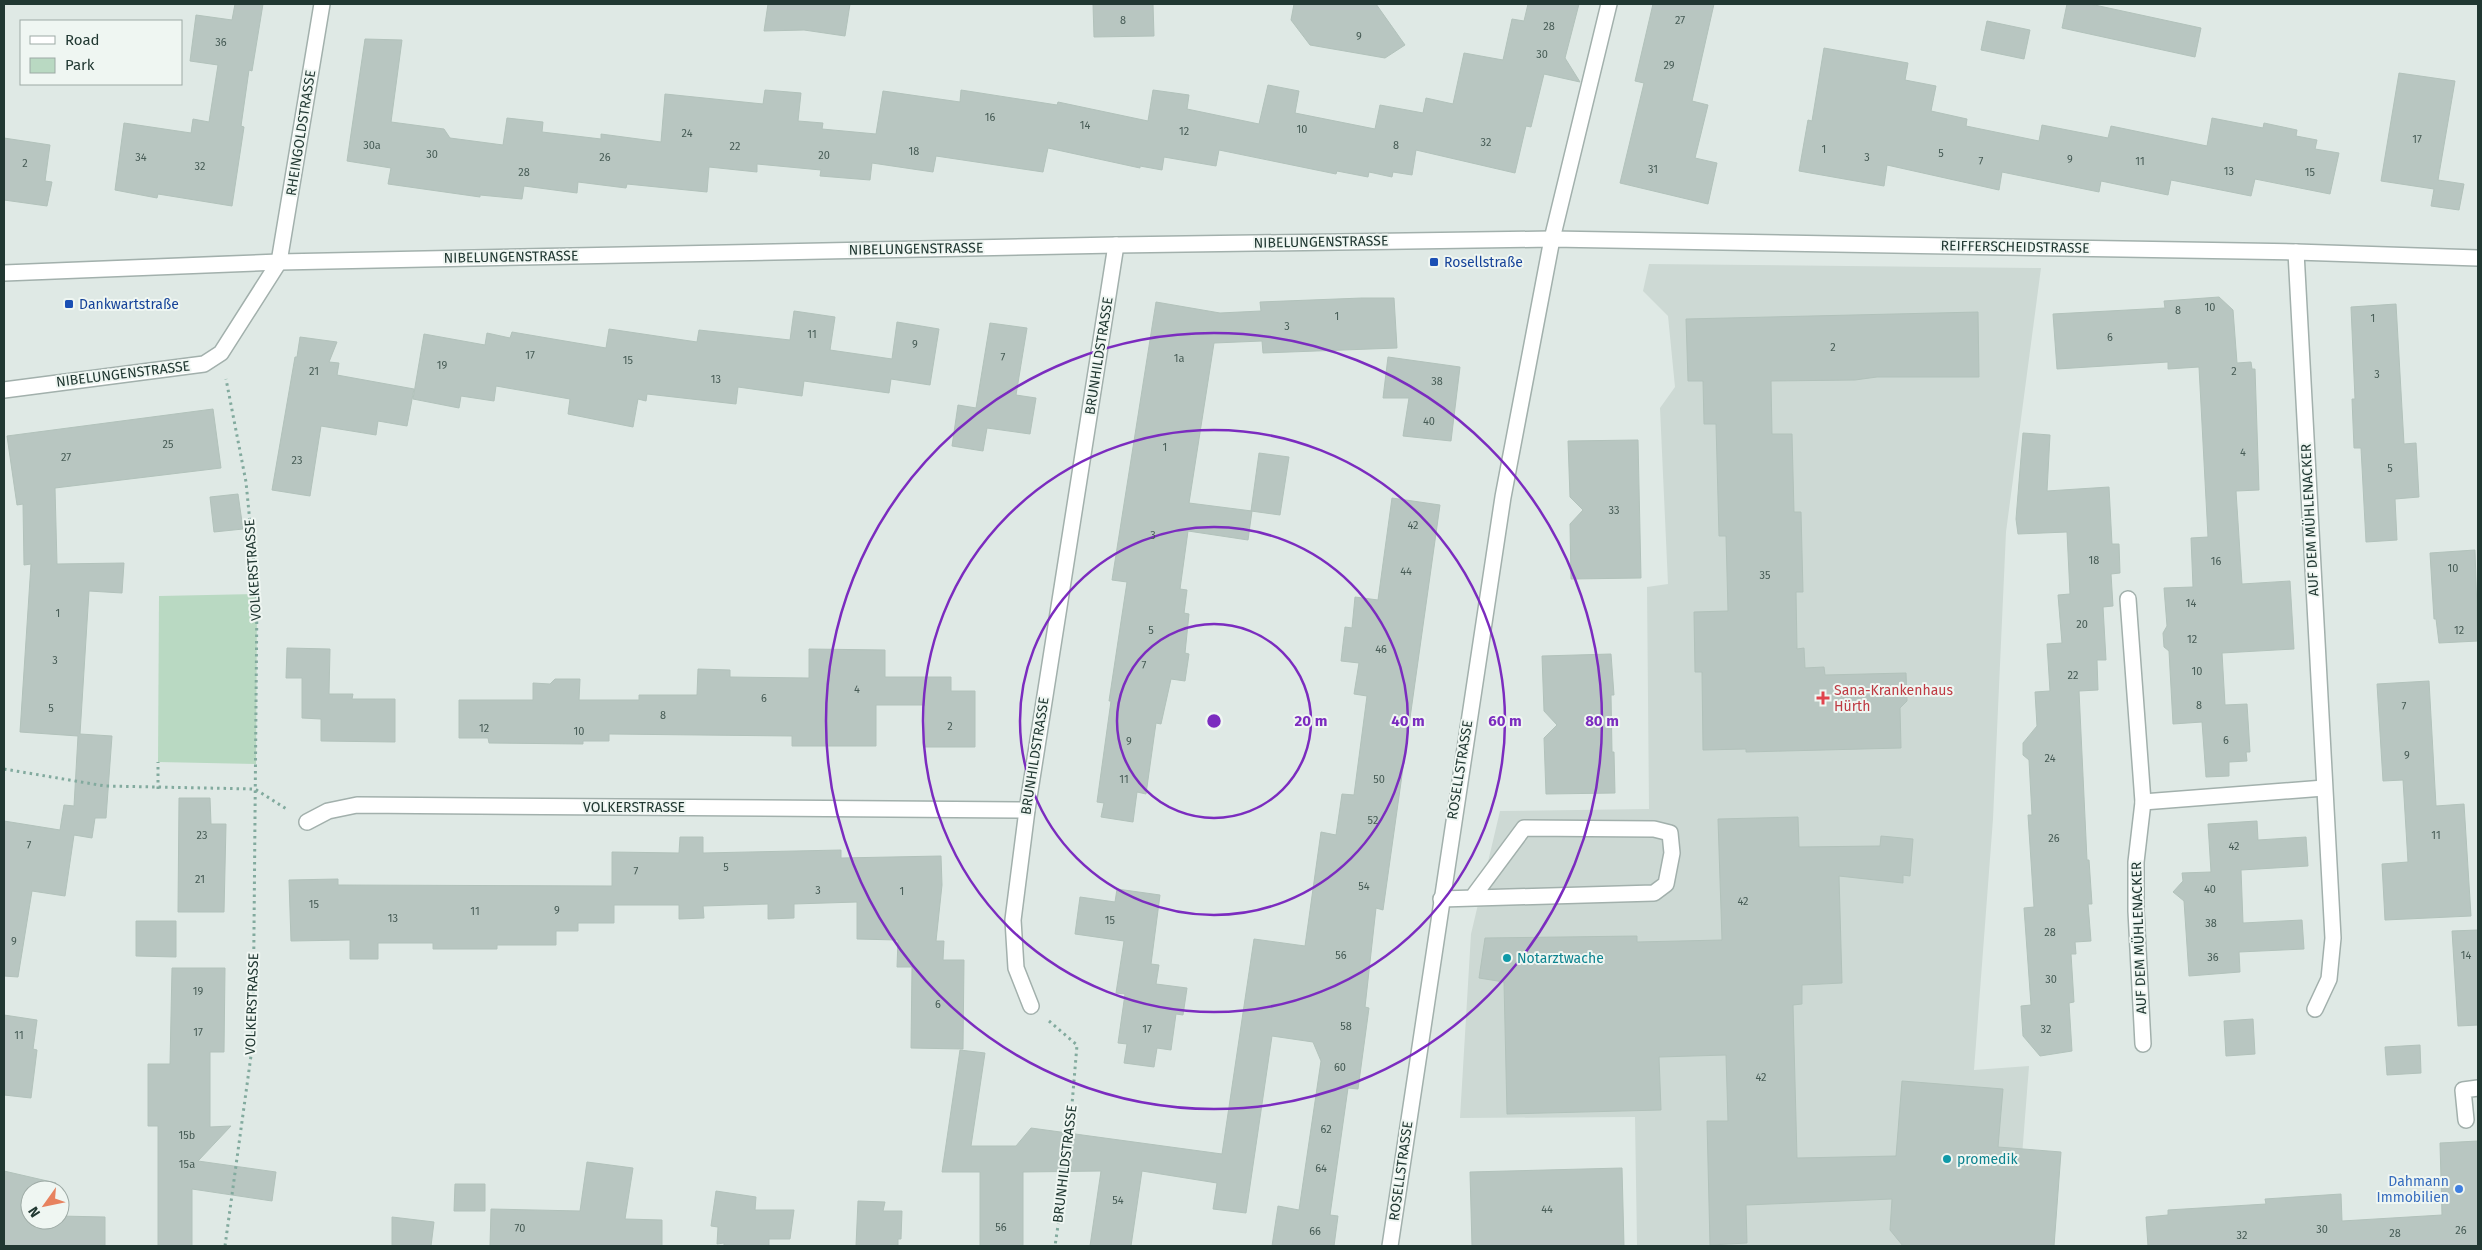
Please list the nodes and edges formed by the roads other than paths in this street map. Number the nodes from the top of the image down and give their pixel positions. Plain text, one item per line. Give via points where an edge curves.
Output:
1 (322, 4) edge
2 (1609, 4) edge
3 (1552, 239) junction
4 (1116, 245) junction
5 (2296, 252) junction
6 (2478, 258) edge
7 (279, 262) junction
8 (4, 273) edge
9 (4, 390) edge
10 (2128, 599) dead end
11 (2324, 788) junction
12 (2143, 802) junction
13 (1027, 810) junction
14 (307, 822) road end
15 (1472, 898) junction
16 (1441, 899) junction
17 (1030, 1006) road end
18 (2315, 1009) dead end
19 (2143, 1044) dead end
20 (2478, 1088) edge
21 (2466, 1120) dead end
22 (1390, 1246) edge

1 - 7 street, RHEINGOLDSTRASSE
2 - 3 street, ROSELLSTRASSE
3 - 4 street, NIBELUNGENSTRASSE
3 - 5 street, REIFFERSCHEIDSTRASSE
3 - 16 street, ROSELLSTRASSE via 1503,497
4 - 7 street, NIBELUNGENSTRASSE
4 - 13 street, BRUNHILDSTRASSE
5 - 6 street, REIFFERSCHEIDSTRASSE
5 - 11 street, AUF DEM MÜHLENACKER
7 - 8 street, NIBELUNGENSTRASSE
7 - 9 street, NIBELUNGENSTRASSE via 221,353 204,364
10 - 12 street, AUF DEM MÜHLENACKER
11 - 12 street
11 - 18 street, AUF DEM MÜHLENACKER via 2333,938 2329,979
12 - 19 street, AUF DEM MÜHLENACKER via 2136,862 2136,911
13 - 14 street, VOLKERSTRASSE via 357,805 328,811
13 - 17 street, BRUNHILDSTRASSE via 1013,920 1016,968
15 - 15 street via 1654,893 1666,884 1672,853 1670,834 1654,829 1524,828
15 - 16 street
16 - 22 street, ROSELLSTRASSE
20 - 21 street via 2463,1090

